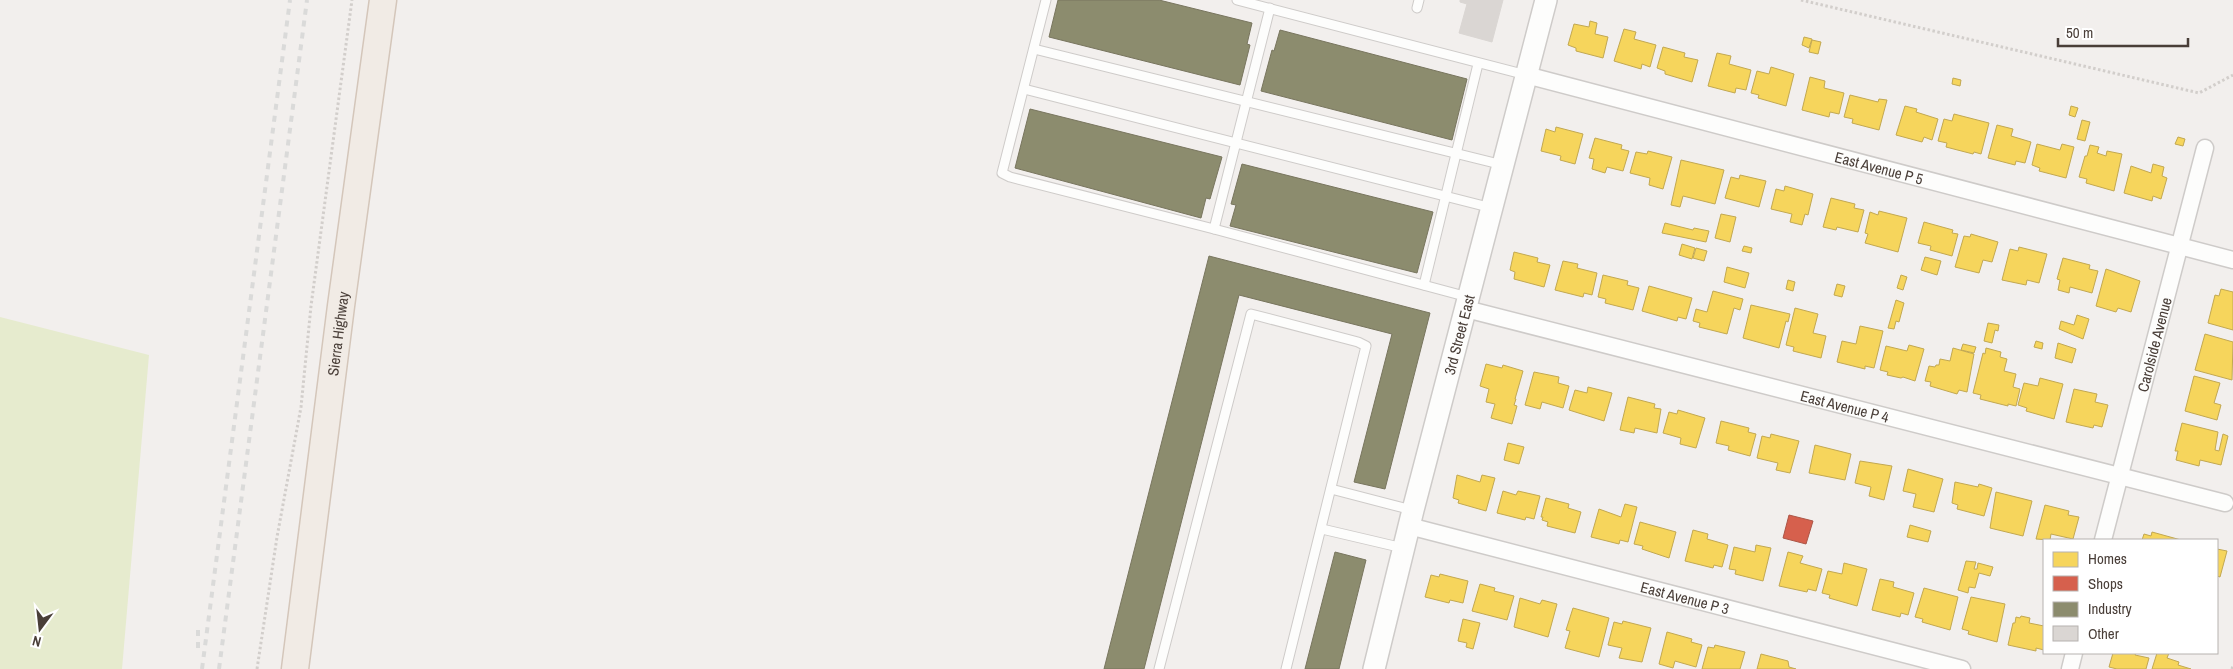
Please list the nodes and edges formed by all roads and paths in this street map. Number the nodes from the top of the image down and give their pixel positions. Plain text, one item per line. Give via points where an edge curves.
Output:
1 (352, 0) edge
2 (383, 0) edge
3 (1046, 0) edge
4 (1237, 0) edge
5 (1546, 0) edge
6 (1801, 0) edge
7 (1270, 8) junction
8 (1034, 49) junction
9 (1478, 64) junction
10 (1526, 75) junction
11 (2233, 75) edge
12 (1024, 89) junction
13 (1247, 103) junction
14 (1237, 142) junction
15 (2205, 148) dead end
16 (1456, 154) junction
17 (1503, 166) junction
18 (1445, 194) junction
19 (1492, 208) junction
20 (1214, 228) junction
21 (2180, 246) junction
22 (2233, 260) edge
23 (1424, 285) junction
24 (1467, 303) junction
25 (2120, 476) junction
26 (1331, 489) junction
27 (2225, 503) dead end
28 (1411, 518) junction
29 (1322, 529) junction
30 (2103, 539) edge
31 (1403, 548) junction
32 (2074, 654) edge
33 (2233, 665) edge
34 (257, 669) edge
35 (295, 669) edge
36 (1159, 669) edge
37 (1286, 669) edge
38 (1374, 669) edge
39 (1962, 669) edge
40 (2070, 669) edge
41 (2232, 669) edge

1 - 34 path via 311,306 301,407
2 - 35 main road, Sierra Highway
3 - 8 lane
4 - 7 lane
5 - 10 street, 3rd Street East
6 - 11 path via 2199,93
7 - 9 lane
7 - 13 lane
8 - 12 lane
8 - 13 lane
9 - 10 lane
9 - 16 lane
10 - 17 street, 3rd Street East
10 - 21 street, East Avenue P 5
12 - 14 lane
12 - 20 lane via 1002,173
13 - 14 lane
13 - 16 lane
14 - 18 lane
14 - 20 lane
15 - 21 street, Carolside Avenue
16 - 17 lane
16 - 18 lane
17 - 19 street, 3rd Street East
18 - 19 lane
18 - 23 lane
19 - 24 street, 3rd Street East
20 - 23 lane
21 - 22 street, East Avenue P 5
21 - 25 street, Carolside Avenue
23 - 24 lane
24 - 25 street, East Avenue P 4
24 - 28 street, 3rd Street East
25 - 27 street, East Avenue P 4
25 - 30 street, Carolside Avenue
26 - 28 lane
26 - 29 lane
26 - 36 lane via 1366,346 1251,314
28 - 31 street, 3rd Street East
28 - 39 street, East Avenue P 3
29 - 31 lane
29 - 37 lane
31 - 38 street, 3rd Street East
32 - 40 street
33 - 41 path

